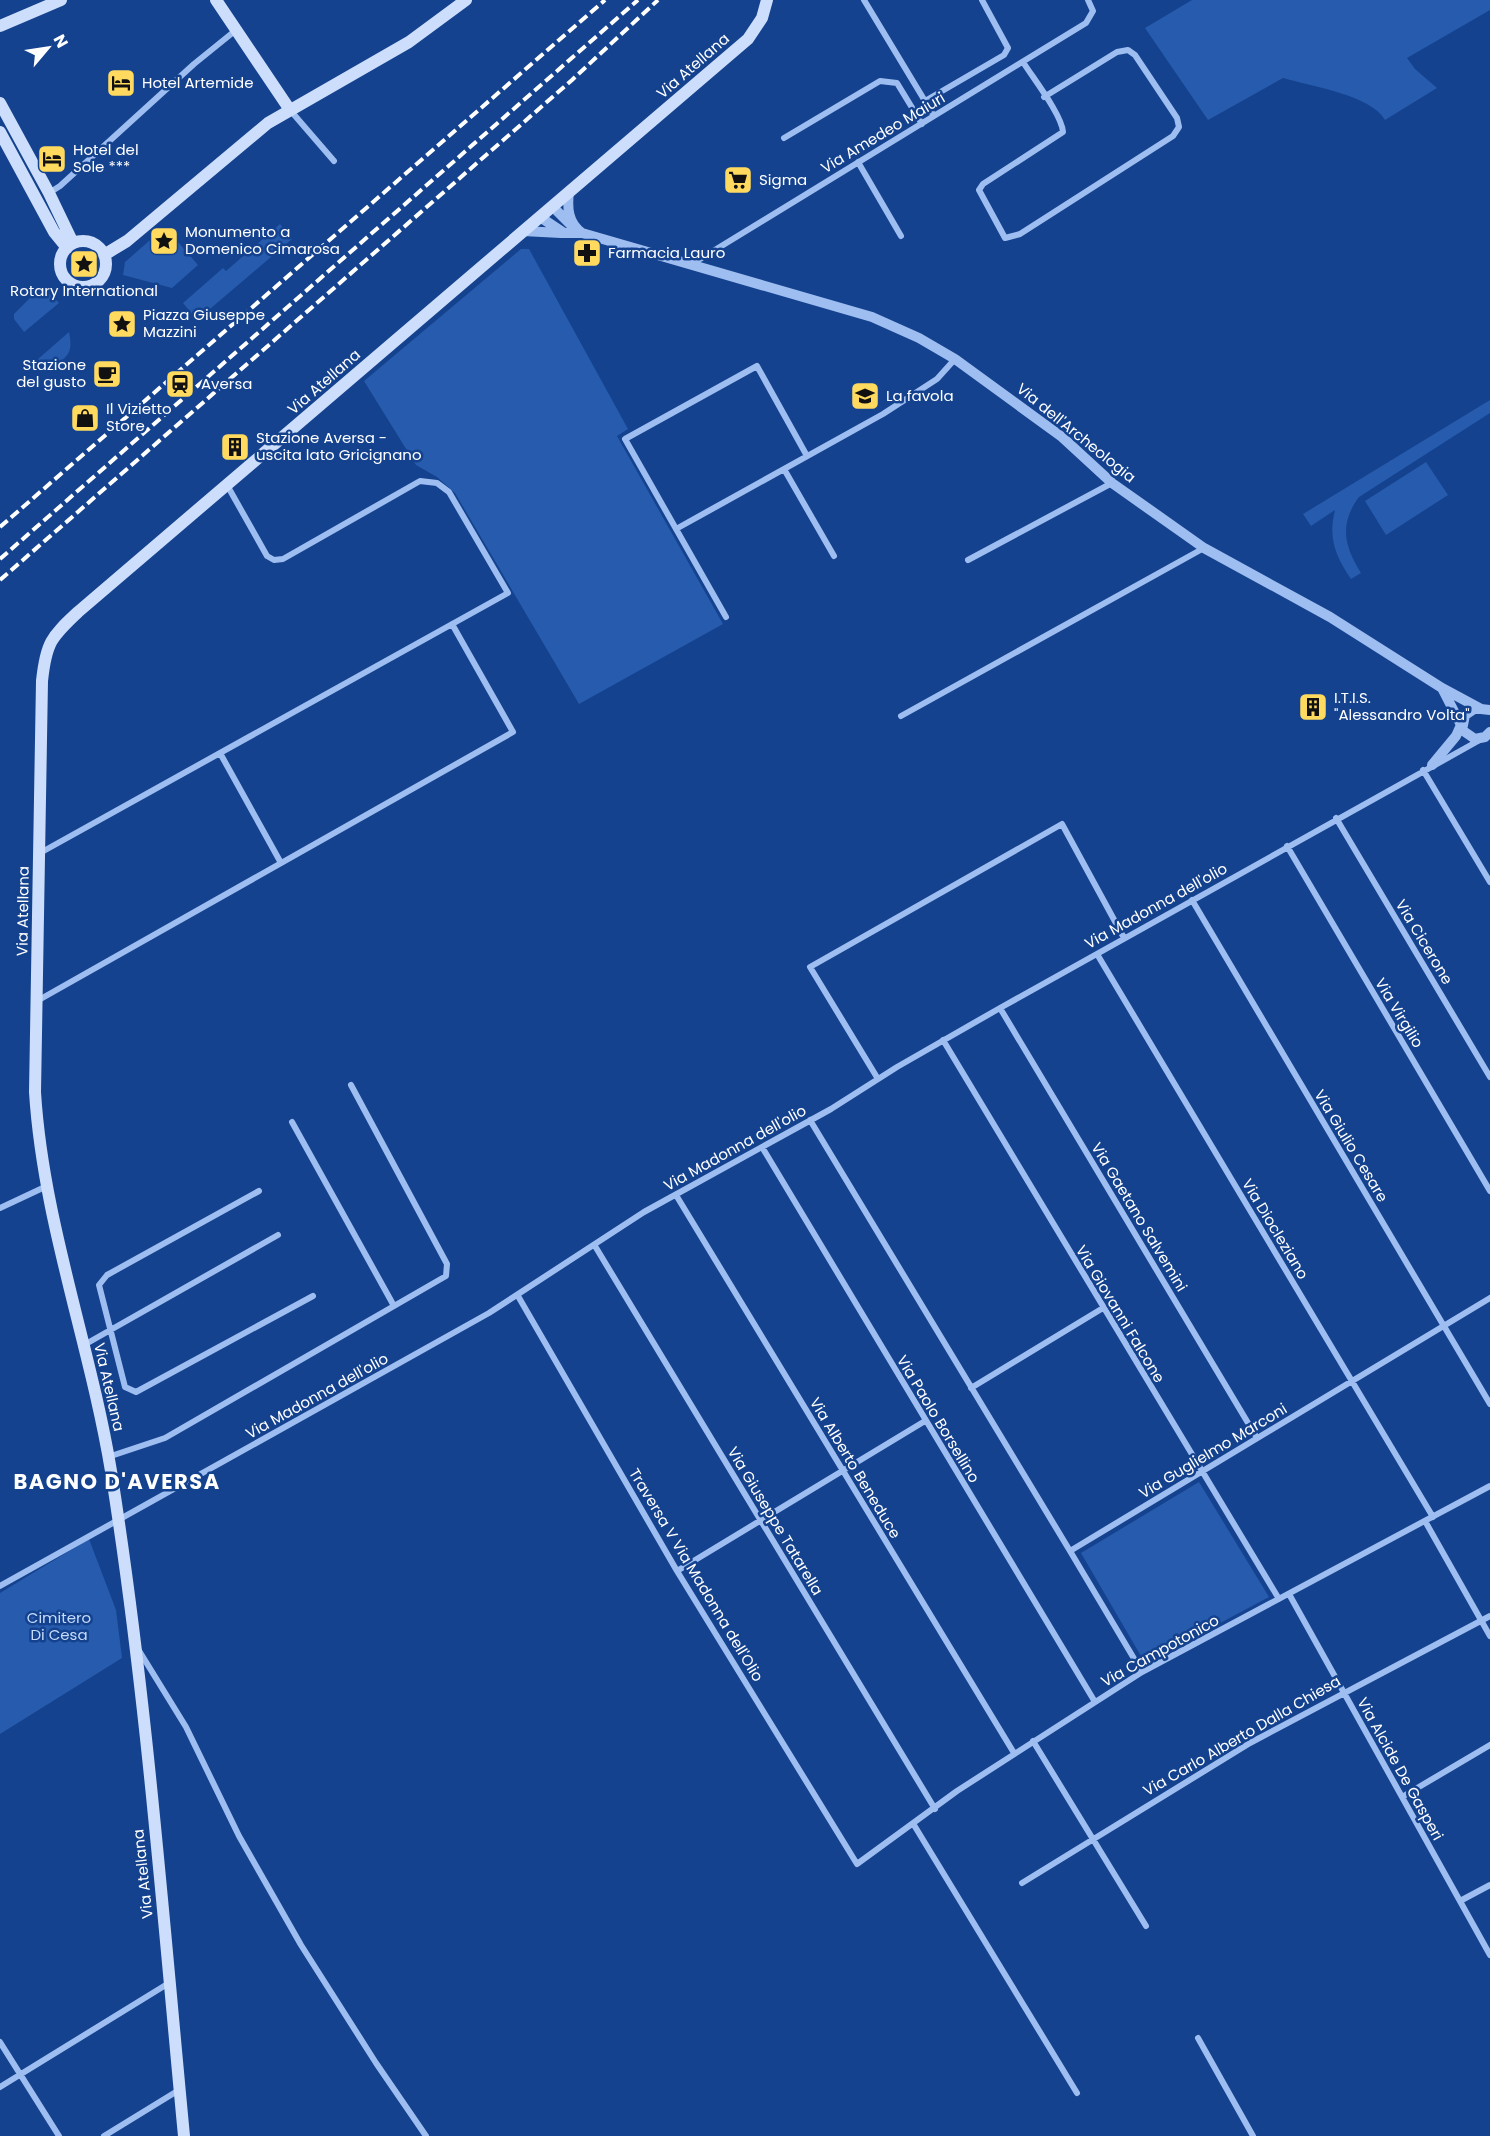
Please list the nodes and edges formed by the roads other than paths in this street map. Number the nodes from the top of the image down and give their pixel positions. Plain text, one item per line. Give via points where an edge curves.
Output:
1 (60, 0) edge
2 (216, 0) edge
3 (466, 0) edge
4 (767, 0) edge
5 (864, 0) edge
6 (982, 0) edge
7 (1091, 1) edge
8 (0, 26) edge
9 (236, 30) junction
10 (1023, 62) junction
11 (1044, 97) junction
12 (926, 101) junction
13 (0, 103) edge
14 (290, 110) junction
15 (934, 116) junction
16 (922, 124) junction
17 (0, 132) edge
18 (784, 138) dead end
19 (334, 161) dead end
20 (858, 162) junction
21 (569, 192) junction
22 (49, 193) junction
23 (552, 206) junction
24 (540, 217) junction
25 (568, 229) junction
26 (523, 231) junction
27 (902, 236) dead end
28 (70, 245) junction
29 (104, 255) junction
30 (692, 264) junction
31 (955, 359) junction
32 (807, 456) junction
33 (784, 468) junction
34 (1112, 483) junction
35 (226, 485) junction
36 (676, 529) junction
37 (1204, 548) junction
38 (834, 556) dead end
39 (968, 560) dead end
40 (726, 617) dead end
41 (452, 624) junction
42 (1442, 688) junction
43 (1487, 712) edge
44 (901, 716) dead end
45 (1461, 725) junction
46 (1488, 734) edge
47 (220, 753) junction
48 (1427, 767) junction
49 (1336, 818) junction
50 (1287, 846) junction
51 (39, 854) junction
52 (281, 863) junction
53 (1490, 882) edge
54 (1192, 900) junction
55 (1124, 938) junction
56 (1097, 954) junction
57 (37, 1001) junction
58 (1000, 1008) junction
59 (944, 1040) junction
60 (1490, 1077) edge
61 (878, 1078) junction
62 (351, 1086) dead end
63 (810, 1120) junction
64 (292, 1122) dead end
65 (762, 1147) junction
66 (47, 1186) junction
67 (259, 1191) dead end
68 (1490, 1191) edge
69 (676, 1195) junction
70 (0, 1208) edge
71 (278, 1235) dead end
72 (595, 1246) junction
73 (313, 1296) dead end
74 (518, 1296) junction
75 (1490, 1298) edge
76 (394, 1306) junction
77 (1103, 1308) junction
78 (1443, 1326) junction
79 (109, 1331) junction
80 (84, 1345) junction
81 (1352, 1381) junction
82 (971, 1388) junction
83 (1490, 1404) edge
84 (925, 1422) junction
85 (1257, 1438) junction
86 (108, 1458) junction
87 (842, 1470) junction
88 (1200, 1472) junction
89 (1490, 1486) edge
90 (1433, 1517) junction
91 (117, 1519) junction
92 (760, 1520) junction
93 (1425, 1521) junction
94 (1070, 1551) junction
95 (677, 1571) junction
96 (0, 1586) edge
97 (1289, 1594) junction
98 (1279, 1599) junction
99 (1490, 1616) edge
100 (1481, 1620) junction
101 (1490, 1636) edge
102 (132, 1640) junction
103 (1142, 1672) junction
104 (1343, 1691) junction
105 (1095, 1702) junction
106 (1033, 1741) junction
107 (1490, 1745) edge
108 (1014, 1754) junction
109 (1402, 1797) junction
110 (935, 1809) junction
111 (914, 1825) junction
112 (1093, 1839) junction
113 (857, 1864) joint
114 (1022, 1883) dead end
115 (1490, 1885) edge
116 (1460, 1901) junction
117 (1146, 1926) dead end
118 (1490, 1955) edge
119 (169, 1983) junction
120 (1198, 2038) dead end
121 (0, 2042) edge
122 (21, 2074) junction
123 (0, 2087) edge
124 (180, 2090) junction
125 (1077, 2092) dead end
126 (59, 2136) edge
127 (104, 2136) edge
128 (184, 2136) edge
129 (426, 2136) edge
130 (1253, 2136) edge

1 - 8 main road
2 - 9 main road
3 - 14 main road via 409,42
4 - 21 main road, Via Atellana via 762,18 748,39
5 - 12 street
6 - 12 street via 1008,48 1004,55
7 - 10 street, Via Amedeo Maiuri via 1092,11 1086,23
9 - 14 main road
9 - 22 street
10 - 11 street
10 - 15 street, Via Amedeo Maiuri
11 - 11 street via 1117,52 1128,50 1177,118 1179,127 1173,136 1020,234 1005,238 979,190 1063,132
12 - 15 street
13 - 22 main road
14 - 19 street
14 - 29 main road via 268,123 127,241
15 - 16 street, Via Amedeo Maiuri
16 - 18 street via 897,83 880,81
16 - 20 street, Via Amedeo Maiuri
17 - 28 main road via 54,232
20 - 27 street
20 - 30 street, Via Amedeo Maiuri
21 - 23 main road, Via Atellana
21 - 25 street
22 - 28 main road
23 - 24 main road, Via Atellana
23 - 25 street
24 - 25 street
24 - 26 main road, Via Atellana
25 - 26 street
25 - 30 street, Via dell'Archeologia
26 - 35 main road, Via Atellana
28 - 29 main road via 91,243
28 - 29 main road via 62,254 61,269 68,282 75,285 90,286 102,277
30 - 31 street, Via dell'Archeologia via 872,317
31 - 32 street via 919,392
31 - 34 street, Via dell'Archeologia via 1062,437
32 - 33 street
32 - 36 street via 757,366 625,440
33 - 36 street
33 - 38 street
34 - 37 street, Via dell'Archeologia
34 - 39 street
35 - 41 street via 267,556 274,560 283,559 420,481 436,483 449,492 508,593
35 - 51 main road, Via Atellana via 78,612 55,634 45,652
36 - 40 street
37 - 42 street, Via dell'Archeologia via 1330,617
37 - 44 street
41 - 47 street
41 - 52 street via 513,732
42 - 43 street, Via dell'Archeologia
42 - 45 street
43 - 45 street via 1469,711
45 - 46 street via 1470,738
45 - 48 street via 1456,736
46 - 48 street, Via Madonna dell'olio
47 - 51 street
47 - 52 street
48 - 49 street, Via Madonna dell'olio
48 - 53 street
49 - 50 street, Via Madonna dell'olio
49 - 60 street, Via Cicerone
50 - 54 street, Via Madonna dell'olio
50 - 68 street, Via Virgilio
51 - 57 main road, Via Atellana
52 - 57 street
54 - 55 street, Via Madonna dell'olio
54 - 78 street, Via Giulio Cesare
55 - 56 street, Via Madonna dell'olio
55 - 61 street via 1062,824 810,967
56 - 58 street, Via Madonna dell'olio
56 - 81 street, Via Diocleziano
57 - 66 main road, Via Atellana via 35,1092 38,1141
58 - 59 street, Via Madonna dell'olio
58 - 85 street, Via Gaetano Salvemini
59 - 61 street, Via Madonna dell'olio
59 - 77 street, Via Giovanni Falcone
61 - 63 street, Via Madonna dell'olio
62 - 76 street via 447,1264 446,1276
63 - 65 street, Via Madonna dell'olio
63 - 82 street
64 - 76 street
65 - 69 street, Via Madonna dell'olio
65 - 84 street, Via Paolo Borsellino
66 - 70 street
66 - 80 main road, Via Atellana
67 - 79 street via 106,1275 99,1285
69 - 72 street, Via Madonna dell'olio
69 - 87 street, Via Alberto Beneduce
71 - 79 street
72 - 74 street, Via Madonna dell'olio
72 - 92 street, Via Giuseppe Tatarella
73 - 79 street via 136,1392 125,1387
74 - 91 street, Via Madonna dell'olio
74 - 95 street, Traversa V Via Madonna dell'Olio
75 - 78 street, Via Guglielmo Marconi
76 - 86 street via 165,1438
77 - 82 street
77 - 88 street, Via Giovanni Falcone
78 - 81 street, Via Guglielmo Marconi
78 - 83 street, Via Giulio Cesare
79 - 80 street
80 - 86 main road, Via Atellana
81 - 85 street, Via Guglielmo Marconi
81 - 90 street, Via Diocleziano
82 - 94 street
84 - 87 street
84 - 105 street, Via Paolo Borsellino
85 - 88 street, Via Guglielmo Marconi
86 - 91 main road, Via Atellana
87 - 92 street
87 - 108 street, Via Alberto Beneduce
88 - 94 street, Via Guglielmo Marconi
88 - 98 street, Via Giovanni Falcone
89 - 90 street, Via Campotonico
90 - 93 street, Via Campotonico
91 - 96 street, Via Madonna dell'olio
91 - 102 main road, Via Atellana
92 - 95 street
92 - 110 street, Via Giuseppe Tatarella
93 - 97 street, Via Campotonico
93 - 100 street
94 - 103 street
95 - 113 street, Traversa V Via Madonna dell'Olio
97 - 98 street, Via Campotonico
97 - 104 street, Via Alcide De Gasperi
98 - 103 street, Via Campotonico
99 - 100 street, Via Carlo Alberto Dalla Chiesa
100 - 101 street
100 - 104 street, Via Carlo Alberto Dalla Chiesa
102 - 119 main road, Via Atellana
102 - 129 street via 186,1727 239,1836 301,1945
103 - 105 street, Via Campotonico
104 - 109 street, Via Alcide De Gasperi
104 - 112 street, Via Carlo Alberto Dalla Chiesa
105 - 106 street, Via Campotonico
106 - 108 street, Via Campotonico
106 - 112 street
107 - 109 street
108 - 110 street, Via Campotonico
109 - 116 street, Via Alcide De Gasperi
110 - 111 street, Via Campotonico
111 - 113 street, Via Campotonico
111 - 125 street
112 - 114 street, Via Carlo Alberto Dalla Chiesa
112 - 117 street
115 - 116 street
116 - 118 street, Via Alcide De Gasperi
119 - 122 street
119 - 124 main road, Via Atellana
120 - 130 street
121 - 122 street
122 - 123 street
122 - 126 street
124 - 127 street
124 - 128 main road, Via Atellana

